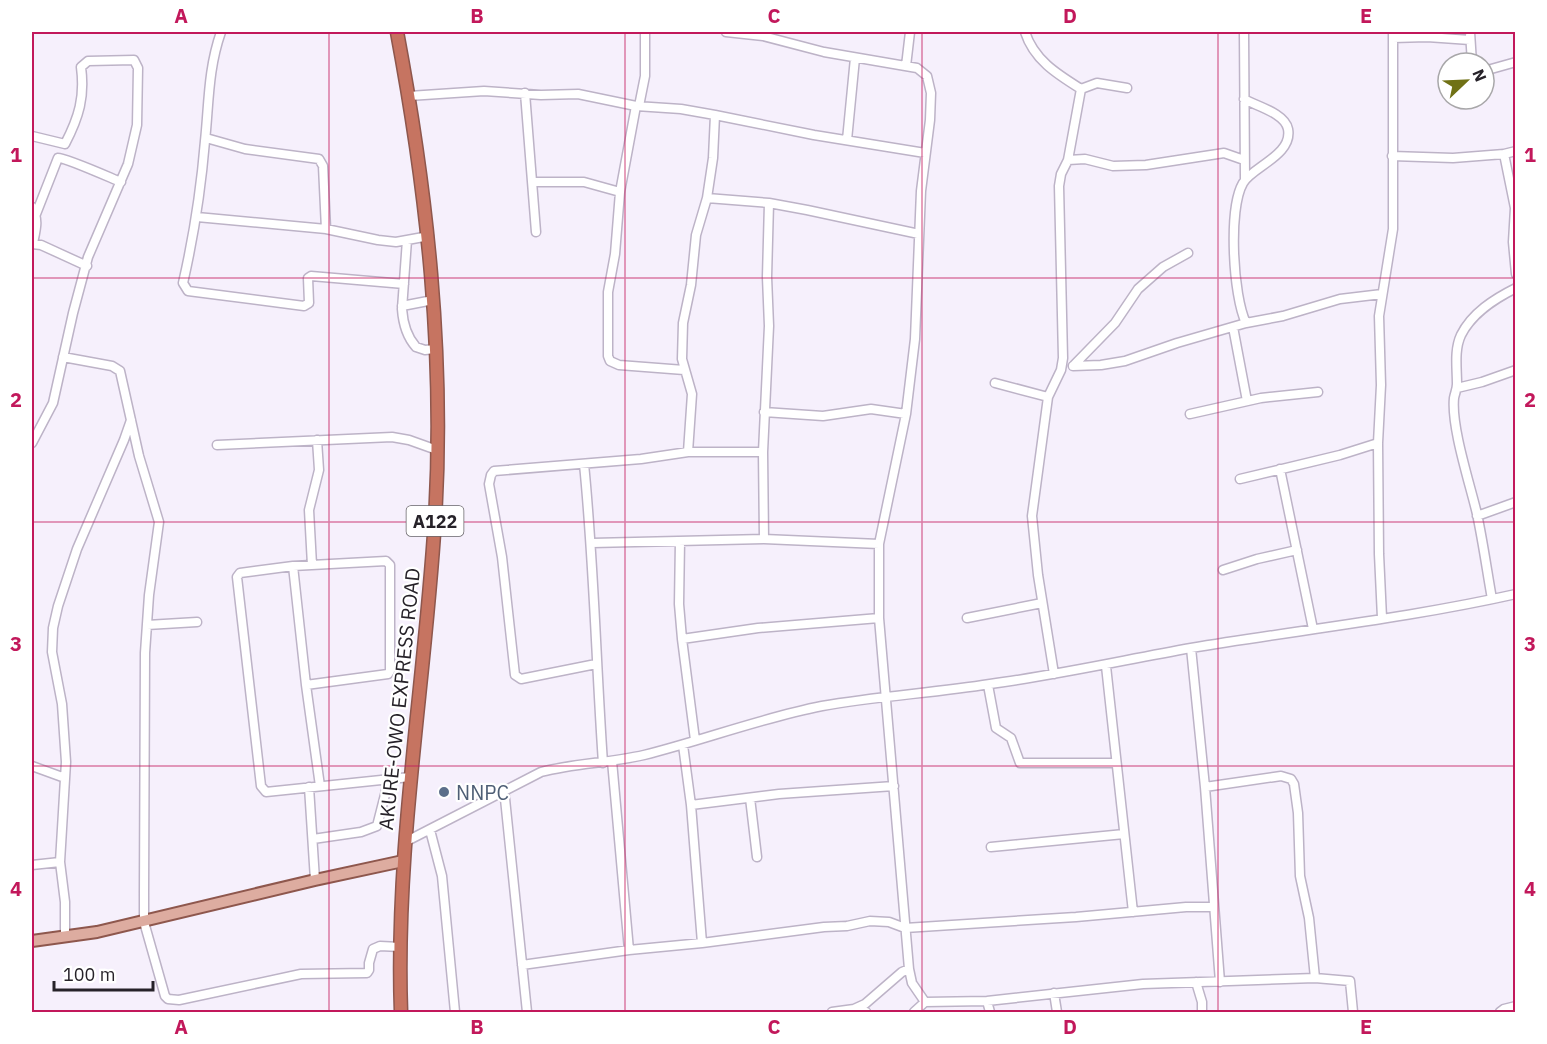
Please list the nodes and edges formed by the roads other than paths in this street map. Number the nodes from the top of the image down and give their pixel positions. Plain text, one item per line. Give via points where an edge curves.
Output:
1 (221, 32) edge
2 (397, 32) edge
3 (645, 32) edge
4 (726, 32) edge
5 (743, 32) edge
6 (910, 32) edge
7 (1024, 32) edge
8 (1244, 32) edge
9 (1393, 35) edge
10 (1470, 36) edge
11 (1472, 51) edge
12 (855, 58) junction
13 (1515, 62) edge
14 (906, 66) junction
15 (1496, 68) edge
16 (1127, 87) dead end
17 (1081, 89) junction
18 (525, 93) junction
19 (409, 96) junction
20 (1244, 99) junction
21 (638, 106) junction
22 (715, 115) junction
23 (32, 136) edge
24 (206, 138) junction
25 (847, 140) junction
26 (1515, 151) edge
27 (926, 153) junction
28 (1504, 154) junction
29 (1392, 156) junction
30 (1068, 160) junction
31 (1244, 160) junction
32 (1245, 179) junction
33 (121, 182) junction
34 (533, 182) junction
35 (620, 192) junction
36 (707, 198) junction
37 (769, 203) junction
38 (34, 211) edge
39 (197, 217) junction
40 (326, 229) junction
41 (536, 232) dead end
42 (919, 234) junction
43 (429, 236) junction
44 (407, 240) junction
45 (32, 243) edge
46 (1188, 254) dead end
47 (87, 266) junction
48 (1515, 274) edge
49 (404, 284) junction
50 (1515, 288) edge
51 (1382, 294) junction
52 (433, 300) junction
53 (402, 306) junction
54 (1246, 323) junction
55 (1233, 327) junction
56 (435, 349) junction
57 (63, 357) junction
58 (1073, 366) junction
59 (684, 370) junction
60 (1061, 370) junction
61 (1515, 370) edge
62 (995, 383) dead end
63 (1457, 388) junction
64 (1318, 392) dead end
65 (1048, 397) junction
66 (1247, 401) junction
67 (764, 412) junction
68 (906, 414) junction
69 (1190, 414) dead end
70 (131, 420) junction
71 (317, 440) junction
72 (1378, 443) junction
73 (32, 444) edge
74 (217, 445) dead end
75 (437, 450) junction
76 (688, 452) junction
77 (763, 452) junction
78 (584, 464) junction
79 (1280, 470) junction
80 (1240, 478) dead end
81 (1515, 502) edge
82 (1477, 516) junction
83 (764, 539) junction
84 (680, 541) junction
85 (592, 543) junction
86 (879, 544) junction
87 (1297, 550) junction
88 (312, 565) junction
89 (293, 567) junction
90 (1223, 570) dead end
91 (1515, 594) edge
92 (1492, 599) junction
93 (1042, 603) junction
94 (879, 618) junction
95 (967, 618) dead end
96 (1382, 618) junction
97 (197, 622) dead end
98 (147, 625) junction
99 (1313, 629) junction
100 (681, 639) junction
101 (1191, 648) junction
102 (597, 664) junction
103 (1106, 666) junction
104 (1054, 674) junction
105 (306, 685) junction
106 (988, 685) junction
107 (885, 696) junction
108 (695, 740) junction
109 (683, 745) junction
110 (607, 762) junction
111 (1116, 763) junction
112 (32, 766) edge
113 (410, 777) junction
114 (65, 778) junction
115 (389, 779) junction
116 (320, 786) junction
117 (894, 786) junction
118 (309, 787) junction
119 (1205, 787) junction
120 (504, 789) junction
121 (750, 798) junction
122 (691, 805) junction
123 (430, 830) junction
124 (1124, 834) junction
125 (313, 839) junction
126 (405, 842) junction
127 (991, 846) dead end
128 (757, 857) dead end
129 (403, 861) junction
130 (60, 862) junction
131 (32, 864) edge
132 (315, 880) junction
133 (1214, 907) junction
134 (1133, 912) junction
135 (144, 922) junction
136 (905, 928) junction
137 (65, 936) junction
138 (32, 941) edge
139 (702, 943) junction
140 (400, 947) junction
141 (629, 950) junction
142 (522, 965) junction
143 (909, 969) junction
144 (1315, 978) junction
145 (1196, 982) junction
146 (1220, 982) junction
147 (1054, 993) junction
148 (987, 1001) junction
149 (925, 1002) junction
150 (1515, 1006) edge
151 (854, 1009) junction
152 (401, 1012) edge
153 (455, 1012) edge
154 (527, 1012) edge
155 (832, 1012) edge
156 (841, 1012) edge
157 (866, 1012) edge
158 (914, 1012) edge
159 (990, 1012) edge
160 (1057, 1012) edge
161 (1202, 1012) edge
162 (1353, 1012) edge
163 (1500, 1012) edge

1 - 24 street via 208,90
2 - 19 highway, AKURE-OWO EXPRESS ROAD / A122
3 - 21 street via 645,76
4 - 5 street
5 - 12 street
6 - 14 street
7 - 17 street via 1045,64
8 - 20 street
9 - 10 street
9 - 29 street
10 - 11 street
12 - 14 street
12 - 25 street
13 - 15 street
14 - 27 street via 923,71 930,84
16 - 17 street via 1097,84
17 - 30 street
18 - 19 street via 484,90
18 - 21 street via 583,94
18 - 34 street
19 - 43 highway, AKURE-OWO EXPRESS ROAD / A122
20 - 31 street
20 - 32 street via 1278,115 1288,130 1275,158
21 - 22 street
21 - 35 street
22 - 25 street
22 - 36 street
23 - 33 street via 65,144 80,107 83,63 134,60 138,68 137,125
24 - 39 street
24 - 40 street via 245,149 319,159
25 - 27 street
26 - 28 street
27 - 42 street
28 - 29 street via 1453,158
28 - 48 street via 1515,208
29 - 51 street via 1393,229
30 - 31 street via 1086,159 1113,166 1146,165 1224,153
30 - 60 street via 1059,186
31 - 32 street
32 - 54 street via 1236,200 1234,229 1239,308
33 - 38 street via 58,158
33 - 47 street
34 - 35 street via 584,182
34 - 41 street
35 - 59 street via 608,292 608,356 620,365
36 - 37 street
36 - 59 street via 696,235 683,323
37 - 42 street
37 - 67 street
38 - 45 street via 38,225
39 - 40 street
39 - 49 street via 183,282 188,291 304,306 309,303 311,276
40 - 44 street via 378,240
42 - 68 street via 915,339
43 - 44 street
43 - 52 highway, AKURE-OWO EXPRESS ROAD / A122
44 - 49 street
45 - 47 street
46 - 58 street via 1163,267 1138,289 1115,323
47 - 57 street
49 - 53 street
50 - 63 street via 1485,307 1461,335 1456,359
51 - 54 street via 1340,299
51 - 72 street
52 - 53 street
52 - 56 highway, AKURE-OWO EXPRESS ROAD / A122
53 - 56 street via 403,321 414,345
54 - 55 street
55 - 58 street via 1125,361
55 - 66 street
56 - 75 highway, AKURE-OWO EXPRESS ROAD / A122
57 - 70 street via 120,371
57 - 73 street via 53,403
58 - 60 street
59 - 76 street via 692,394
60 - 65 street
61 - 63 street
62 - 65 street
63 - 82 street via 1456,423
64 - 66 street
65 - 93 street via 1032,516
66 - 69 street
67 - 68 street via 823,416 871,409
67 - 77 street
68 - 86 street
70 - 98 street via 159,522
70 - 114 street via 77,549 53,628 52,652 64,724
71 - 74 street
71 - 75 street via 399,437
71 - 88 street via 319,470 309,510
72 - 79 street
72 - 96 street
75 - 113 highway, AKURE-OWO EXPRESS ROAD / A122 via 429,611
76 - 77 street
76 - 78 street
77 - 83 street
78 - 85 street
78 - 102 street via 499,469 490,475 489,484 502,557 515,675 521,679
79 - 80 street
79 - 87 street
81 - 82 street
82 - 92 street
83 - 84 street
83 - 86 street
84 - 85 street
84 - 100 street
85 - 102 street
86 - 94 street
87 - 90 street
87 - 99 street
88 - 89 street
88 - 105 street via 386,561 390,565 390,671 385,675
89 - 105 street
89 - 118 street via 240,573 237,577 261,786 266,792
91 - 92 street
92 - 96 street
93 - 95 street
93 - 104 street
94 - 100 street
94 - 107 street
96 - 99 street
97 - 98 street
98 - 135 street
99 - 101 street
100 - 108 street
101 - 103 street
101 - 119 street
102 - 110 street
103 - 104 street
103 - 111 street
104 - 106 street
105 - 116 street
106 - 107 street
106 - 111 street via 996,728 1011,738 1020,763
107 - 108 street via 796,712
107 - 117 street
108 - 109 street
109 - 110 street
109 - 122 street
110 - 120 street via 556,768
110 - 141 street
111 - 124 street
112 - 114 street
113 - 115 street
113 - 126 highway, AKURE-OWO EXPRESS ROAD / A122
114 - 130 street
115 - 116 street
115 - 125 street via 377,826
116 - 118 street
117 - 121 street
117 - 136 street
118 - 125 street
119 - 133 street
119 - 144 street via 1281,776 1294,784 1300,876
120 - 123 street
120 - 142 street
121 - 122 street
121 - 128 street
122 - 139 street
123 - 126 street
123 - 153 street via 442,876
124 - 127 street
124 - 134 street
125 - 132 street
126 - 129 highway, AKURE-OWO EXPRESS ROAD / A122
129 - 132 main road
129 - 140 highway, AKURE-OWO EXPRESS ROAD / A122
130 - 131 street
130 - 137 street
132 - 135 main road
133 - 134 street
133 - 146 street
134 - 136 street
135 - 137 main road
135 - 140 street via 163,991 172,1000 301,974 367,973 373,949
136 - 139 street via 870,921
136 - 143 street
137 - 138 main road
139 - 141 street
140 - 152 highway, AKURE-OWO EXPRESS ROAD / A122
141 - 142 street
142 - 154 street
143 - 149 street via 912,983
143 - 151 street
144 - 146 street
144 - 162 street via 1350,981
145 - 146 street
145 - 147 street
145 - 161 street
147 - 148 street
147 - 160 street
148 - 149 street
148 - 159 street
149 - 158 street
150 - 163 street
151 - 156 street
151 - 157 street
155 - 156 street

